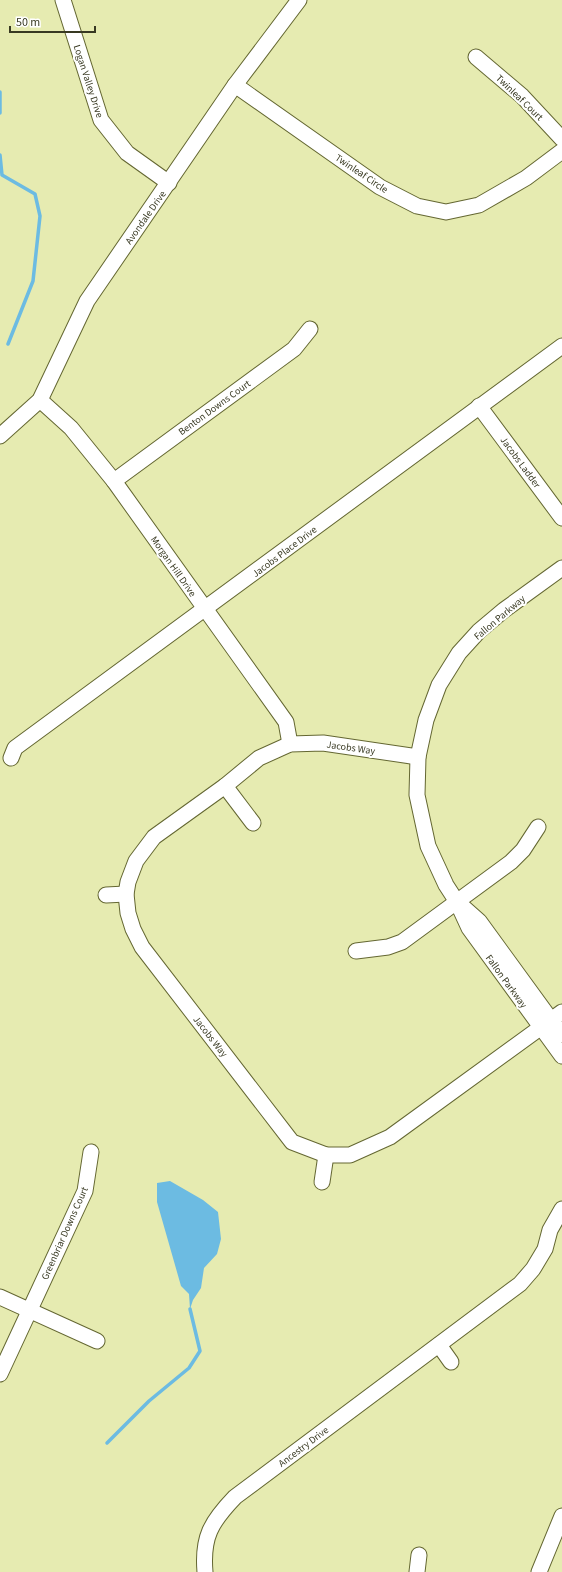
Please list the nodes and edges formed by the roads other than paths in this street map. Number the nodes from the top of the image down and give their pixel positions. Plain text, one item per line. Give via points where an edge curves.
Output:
1 (63, 0) edge
2 (299, 0) edge
3 (476, 57) dead end
4 (236, 85) junction
5 (562, 139) edge
6 (562, 151) edge
7 (169, 183) junction
8 (310, 329) dead end
9 (562, 346) edge
10 (40, 400) junction
11 (479, 406) junction
12 (0, 436) edge
13 (114, 481) junction
14 (562, 518) edge
15 (562, 568) edge
16 (205, 610) junction
17 (290, 744) junction
18 (418, 757) junction
19 (11, 758) dead end
20 (225, 786) junction
21 (253, 823) dead end
22 (538, 827) dead end
23 (126, 894) junction
24 (106, 895) dead end
25 (457, 902) junction
26 (356, 951) dead end
27 (551, 1020) edge
28 (562, 1035) edge
29 (562, 1056) edge
30 (91, 1152) dead end
31 (326, 1155) junction
32 (322, 1182) dead end
33 (562, 1209) edge
34 (0, 1297) edge
35 (29, 1311) junction
36 (97, 1341) dead end
37 (439, 1345) junction
38 (451, 1362) dead end
39 (0, 1374) edge
40 (562, 1516) edge
41 (419, 1555) dead end
42 (205, 1572) edge
43 (417, 1572) edge
44 (539, 1572) edge

1 - 7 street, Logan Valley Drive via 101,120 127,153
2 - 4 street, Avondale Drive
3 - 5 street, Twinleaf Court via 522,96
4 - 6 street, Twinleaf Circle via 380,187 417,206 446,212 479,205 526,178
4 - 7 street, Avondale Drive
7 - 10 street, Avondale Drive via 87,302
8 - 13 street, Benton Downs Court via 294,349
9 - 11 street, Jacobs Place Drive
10 - 12 street, Avondale Drive
10 - 13 street, Morgan Hill Drive via 71,428
11 - 14 street, Jacobs Ladder
11 - 16 street, Jacobs Place Drive
13 - 16 street, Morgan Hill Drive
15 - 18 street, Fallon Parkway via 504,610 479,631 460,652 439,685 426,720
16 - 17 street, Morgan Hill Drive via 286,722
16 - 19 street, Jacobs Place Drive via 15,748
17 - 18 street, Jacobs Way via 323,743
17 - 20 street, Jacobs Way via 259,758
18 - 25 street, Fallon Parkway via 417,795 422,824 436,866
20 - 21 street
20 - 23 street, Jacobs Way via 154,837 136,861
22 - 25 street via 511,862
23 - 24 street
23 - 31 street, Jacobs Way via 130,918 142,947 292,1142
25 - 26 street via 402,942 388,947
25 - 27 street, Fallon Parkway via 479,921
27 - 28 street, Fallon Parkway
27 - 29 street, Fallon Parkway
27 - 31 street, Jacobs Way via 390,1137 350,1155
30 - 35 street, Greenbriar Downs Court via 85,1191
31 - 32 street
33 - 37 street, Ancestry Drive via 550,1230 546,1249 520,1284
34 - 35 street
35 - 36 street
35 - 39 street, Greenbriar Downs Court
37 - 38 street
37 - 42 street, Ancestry Drive via 235,1497 211,1526 203,1552
40 - 44 street
41 - 43 street

